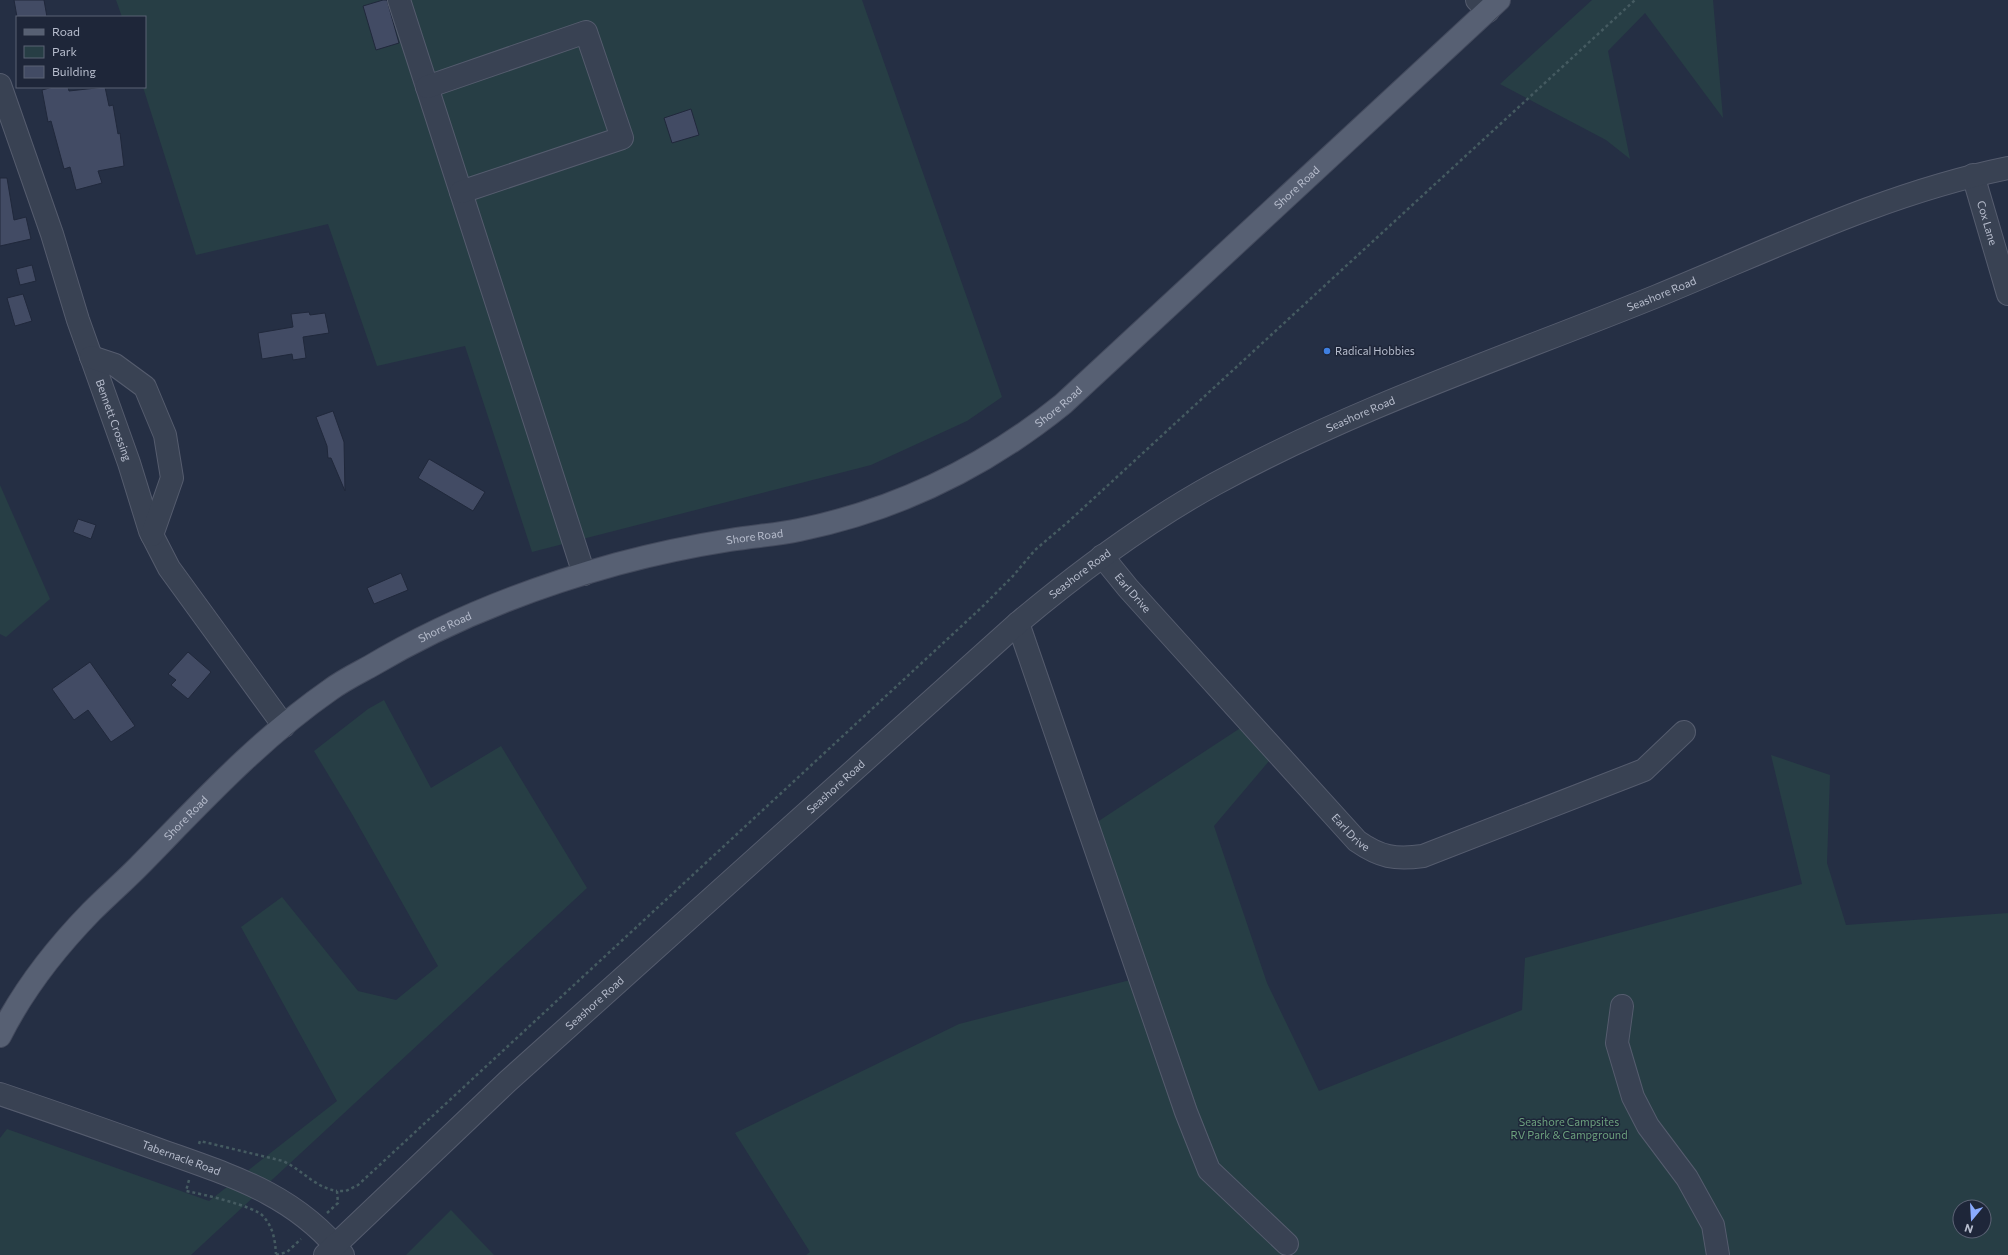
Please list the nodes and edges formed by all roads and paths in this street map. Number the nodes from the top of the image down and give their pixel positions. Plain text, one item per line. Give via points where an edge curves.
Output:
1 (398, 0) edge
2 (1635, 0) edge
3 (1488, 4) edge
4 (0, 85) edge
5 (427, 87) junction
6 (2008, 168) edge
7 (1973, 175) junction
8 (461, 192) junction
9 (2008, 294) edge
10 (91, 357) junction
11 (152, 535) junction
12 (1102, 556) junction
13 (584, 574) junction
14 (1018, 623) junction
15 (284, 726) junction
16 (1684, 732) dead end
17 (1622, 1006) dead end
18 (0, 1036) edge
19 (0, 1094) edge
20 (194, 1162) junction
21 (337, 1191) junction
22 (338, 1203) dead end
23 (1290, 1251) edge
24 (287, 1252) dead end
25 (334, 1252) edge
26 (276, 1254) edge
27 (1718, 1255) edge

1 - 5 street
2 - 21 path via 1080,512 1035,550 1014,576 981,608 358,1185 346,1191
3 - 13 main road, Shore Road via 1063,404 1002,449 931,488 884,507 836,522 796,531 674,550
4 - 10 street, Bennett Crossing via 52,234
5 - 8 street
5 - 8 street via 586,32 622,138
6 - 7 street, Seashore Road
7 - 9 street, Cox Lane
7 - 12 street, Seashore Road via 1860,212 1349,420 1264,458 1215,484 1151,522
8 - 13 street
10 - 11 street, Bennett Crossing
10 - 11 street via 115,365 145,386 166,435 172,478
11 - 15 street, Bennett Crossing via 169,568
12 - 14 street, Seashore Road
12 - 16 street, Earl Drive via 1357,841 1371,851 1388,857 1405,859 1423,856 1644,770
13 - 15 main road, Shore Road via 494,605 443,627 331,689
14 - 23 street via 1186,1112 1209,1170
14 - 25 street, Seashore Road via 508,1081
15 - 18 main road, Shore Road via 222,781 92,911 60,946 32,983
17 - 27 street via 1617,1043 1633,1097 1648,1126 1687,1178 1713,1225
19 - 20 street, Tabernacle Road
20 - 21 path via 200,1142 283,1162 296,1167 321,1188
20 - 25 street, Tabernacle Road via 279,1198 316,1224
20 - 26 path via 186,1191 262,1214 271,1227
21 - 22 path
24 - 26 path

